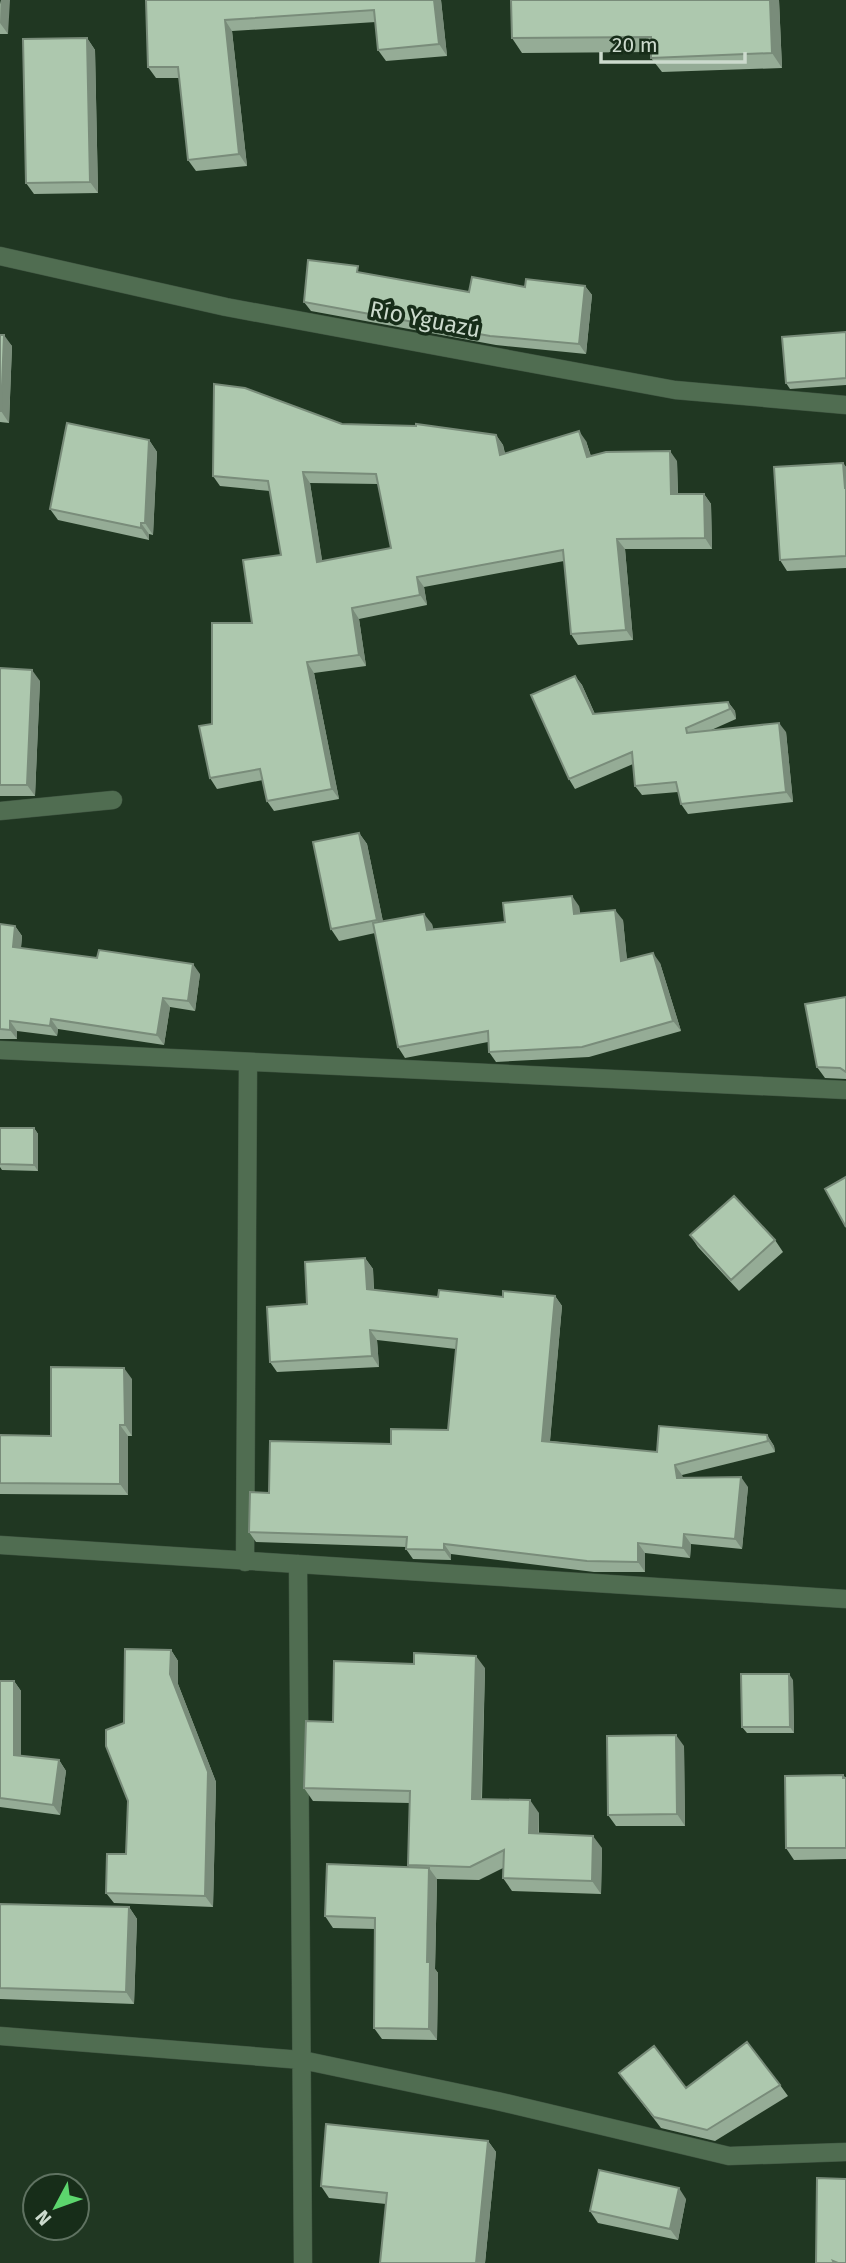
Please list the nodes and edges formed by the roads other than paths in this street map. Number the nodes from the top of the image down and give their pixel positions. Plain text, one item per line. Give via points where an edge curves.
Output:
1 (0, 256) edge
2 (846, 405) edge
3 (113, 800) dead end
4 (0, 811) edge
5 (0, 1050) edge
6 (248, 1062) junction
7 (846, 1090) edge
8 (0, 1545) edge
9 (245, 1562) junction
10 (298, 1564) junction
11 (846, 1599) edge
12 (0, 2036) edge
13 (302, 2060) junction
14 (846, 2152) edge
15 (303, 2263) edge

1 - 2 street, Río Yguazú via 226,307 675,390
3 - 4 street
5 - 6 street
6 - 7 street
6 - 9 street
8 - 9 street
9 - 10 street
10 - 11 street
10 - 13 street
12 - 13 street
13 - 14 street via 729,2156
13 - 15 street

